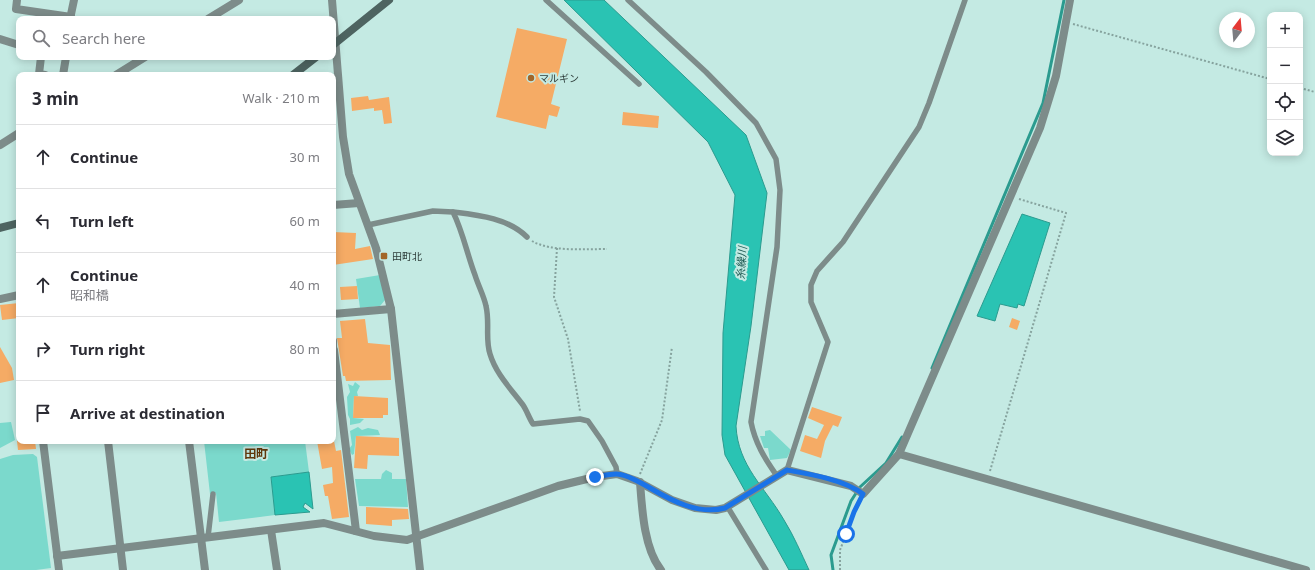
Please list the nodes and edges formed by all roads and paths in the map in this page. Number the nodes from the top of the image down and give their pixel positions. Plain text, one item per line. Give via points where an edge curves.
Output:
1 (17, 0) edge
2 (74, 0) edge
3 (239, 0) edge
4 (332, 0) edge
5 (389, 0) edge
6 (546, 0) edge
7 (628, 0) edge
8 (965, 0) edge
9 (1070, 0) edge
10 (59, 16) edge
11 (71, 16) edge
12 (213, 16) edge
13 (333, 16) edge
14 (1066, 22) junction
15 (0, 39) edge
16 (336, 42) edge
17 (16, 44) edge
18 (41, 60) edge
19 (66, 60) edge
20 (140, 60) edge
21 (312, 60) edge
22 (336, 60) edge
23 (39, 72) edge
24 (64, 72) edge
25 (121, 72) edge
26 (297, 72) edge
27 (1267, 78) edge
28 (639, 84) dead end
29 (1303, 89) edge
30 (1315, 92) edge
31 (16, 135) edge
32 (0, 145) edge
33 (1011, 197) junction
34 (358, 203) junction
35 (336, 205) edge
36 (453, 212) junction
37 (16, 224) edge
38 (368, 225) junction
39 (0, 228) edge
40 (527, 237) joint
41 (558, 248) junction
42 (607, 249) dead end
43 (16, 296) edge
44 (0, 299) edge
45 (391, 309) junction
46 (336, 314) edge
47 (672, 347) dead end
48 (336, 374) edge
49 (580, 419) junction
50 (43, 444) edge
51 (108, 444) edge
52 (189, 444) edge
53 (899, 454) junction
54 (787, 470) junction
55 (617, 474) junction
56 (775, 477) junction
57 (988, 480) junction
58 (638, 481) junction
59 (859, 491) junction
60 (213, 494) dead end
61 (730, 505) junction
62 (272, 530) junction
63 (356, 531) junction
64 (204, 538) junction
65 (416, 538) junction
66 (121, 549) junction
67 (57, 556) junction
68 (59, 570) edge
69 (124, 570) edge
70 (205, 570) edge
71 (276, 570) edge
72 (420, 570) edge
73 (661, 570) edge
74 (766, 570) edge
75 (840, 570) edge
76 (1306, 570) edge

1 - 10 street via 16,9
2 - 11 street
3 - 12 street
4 - 13 street
5 - 16 main road
6 - 28 lane
7 - 56 lane via 706,72 756,123 776,159 780,190 777,246 751,422 756,442
8 - 54 lane via 930,103 919,127 843,242 817,271 811,285 811,302 828,342
9 - 14 street
14 - 27 path
14 - 33 street via 1050,101
15 - 17 street
18 - 23 street
19 - 24 street
20 - 25 street
21 - 26 main road
22 - 34 street via 345,151
29 - 30 path
31 - 32 street
33 - 53 street
33 - 57 path via 1066,213
34 - 35 street
34 - 38 street
36 - 38 lane via 432,212
36 - 40 lane via 513,225
36 - 49 lane via 486,306 489,325 487,342 500,376 533,424
37 - 39 main road
38 - 45 street via 383,272
40 - 41 path via 540,246
41 - 42 path
41 - 49 path via 554,297 568,339
43 - 44 street
45 - 46 street
45 - 65 street
47 - 58 path via 662,420
48 - 63 street
49 - 55 lane via 588,421 593,426 616,467
50 - 67 street
51 - 66 street
52 - 64 street
53 - 57 street
53 - 59 street
54 - 56 street
54 - 59 street
55 - 58 street
55 - 65 street via 558,486
56 - 61 street
57 - 76 street
58 - 61 street via 672,500 695,508 716,510
58 - 73 street via 649,550
59 - 75 path via 840,550
60 - 64 lane
61 - 74 lane
62 - 63 street via 324,523
62 - 64 street
62 - 71 street
63 - 65 street via 406,540
64 - 66 street
64 - 70 street
65 - 72 street
66 - 67 street
66 - 69 street
67 - 68 street

